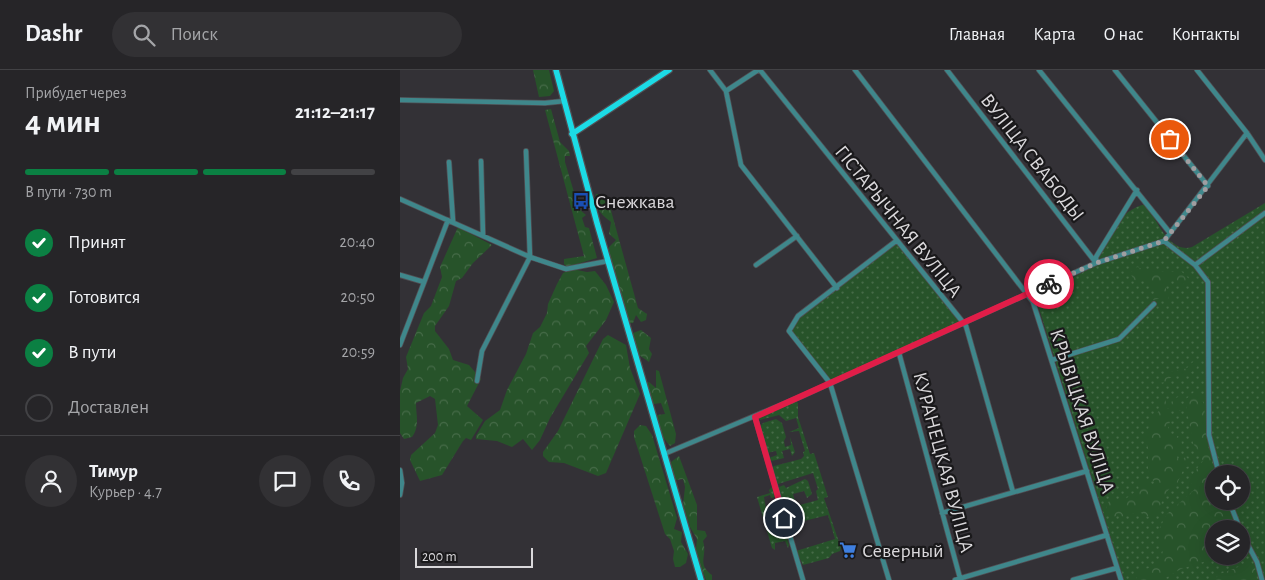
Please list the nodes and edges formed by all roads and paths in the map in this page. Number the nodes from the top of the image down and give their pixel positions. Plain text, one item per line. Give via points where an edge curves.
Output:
1 (556, 70) edge
2 (669, 70) edge
3 (710, 70) edge
4 (759, 70) edge
5 (855, 70) edge
6 (947, 70) edge
7 (1039, 70) edge
8 (1115, 70) edge
9 (1197, 70) edge
10 (726, 91) junction
11 (400, 100) edge
12 (564, 101) junction
13 (1247, 133) junction
14 (572, 134) junction
15 (526, 151) dead end
16 (1265, 160) edge
17 (481, 161) dead end
18 (449, 162) dead end
19 (1208, 186) junction
20 (1137, 190) junction
21 (400, 200) edge
22 (1265, 213) edge
23 (450, 220) junction
24 (1170, 233) junction
25 (483, 235) junction
26 (798, 236) junction
27 (896, 241) junction
28 (1164, 241) junction
29 (530, 257) junction
30 (608, 261) junction
31 (1096, 263) junction
32 (756, 265) dead end
33 (1195, 265) junction
34 (400, 275) edge
35 (424, 282) junction
36 (837, 288) junction
37 (1028, 294) junction
38 (1154, 304) dead end
39 (962, 323) junction
40 (400, 345) edge
41 (899, 353) junction
42 (1052, 360) junction
43 (476, 381) dead end
44 (830, 383) junction
45 (755, 417) junction
46 (664, 454) junction
47 (1217, 465) edge
48 (400, 470) edge
49 (1086, 471) junction
50 (1013, 492) junction
51 (400, 494) edge
52 (942, 513) junction
53 (1107, 535) junction
54 (1250, 550) edge
55 (1117, 568) junction
56 (958, 579) edge
57 (701, 580) edge
58 (803, 580) edge
59 (888, 580) edge
60 (1073, 580) edge
61 (1121, 580) edge
62 (1262, 580) edge

1 - 12 main road
2 - 14 main road
3 - 10 street
4 - 10 street
4 - 27 street, ГІСТАРЫЧНАЯ ВУЛІЦА
5 - 37 street, КРЫВІЦКАЯ ВУЛІЦА
6 - 31 street, ВУЛІЦА СВАБОДЫ
7 - 20 street
8 - 19 street
9 - 13 street
10 - 26 street via 741,166
11 - 12 street
12 - 14 main road
13 - 16 street
13 - 19 street
14 - 30 main road
15 - 29 street
17 - 25 street
18 - 23 street
19 - 24 street
20 - 24 street
20 - 31 street via 1096,257
21 - 23 street
22 - 33 street
23 - 25 street
23 - 35 street
24 - 28 street
25 - 29 street
26 - 32 street
26 - 36 street
27 - 36 street
27 - 39 street, ГІСТАРЫЧНАЯ ВУЛІЦА
28 - 31 street
28 - 33 street
29 - 30 street via 566,269
29 - 43 street via 482,350
30 - 46 main road
31 - 37 street
33 - 47 street via 1208,282 1209,435
34 - 35 street
35 - 40 street
36 - 44 street via 798,316 789,331
37 - 39 street
37 - 42 street, КРЫВІЦКАЯ ВУЛІЦА
38 - 42 street via 1119,339
39 - 41 street
39 - 50 street, ГІСТАРЫЧНАЯ ВУЛІЦА via 966,326
41 - 44 street
41 - 52 street, КУРАНЕЦКАЯ ВУЛІЦА
42 - 49 street, КРЫВІЦКАЯ ВУЛІЦА
44 - 45 street
44 - 59 street
45 - 46 street
45 - 58 street
46 - 57 main road
48 - 51 street
49 - 50 street
49 - 53 street, КРЫВІЦКАЯ ВУЛІЦА
50 - 52 street
52 - 56 street, КУРАНЕЦКАЯ ВУЛІЦА
53 - 55 street, КРЫВІЦКАЯ ВУЛІЦА
53 - 56 street
54 - 62 street
55 - 60 street
55 - 61 street, КРЫВІЦКАЯ ВУЛІЦА

